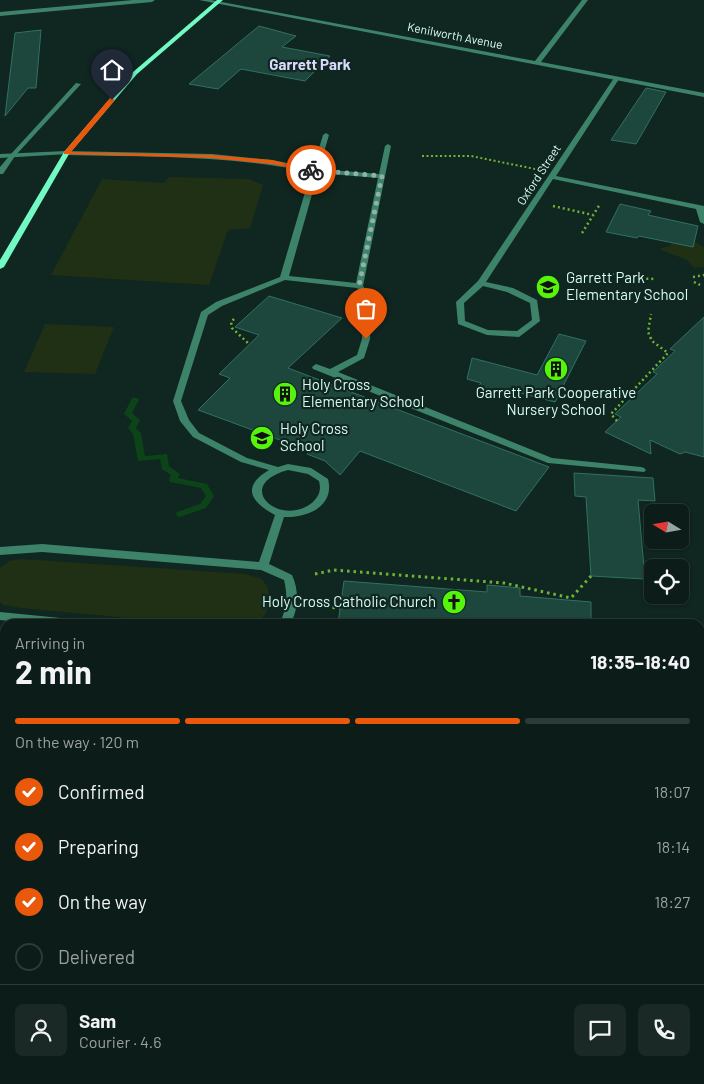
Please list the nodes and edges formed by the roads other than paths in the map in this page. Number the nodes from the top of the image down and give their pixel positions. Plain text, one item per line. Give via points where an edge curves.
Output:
1 (152, 0) edge
2 (202, 0) edge
3 (585, 0) edge
4 (219, 1) edge
5 (0, 14) edge
6 (537, 63) junction
7 (616, 79) junction
8 (78, 84) dead end
9 (704, 95) edge
10 (326, 135) dead end
11 (388, 146) dead end
12 (66, 153) junction
13 (13, 155) junction
14 (0, 156) edge
15 (315, 171) junction
16 (0, 172) edge
17 (382, 176) junction
18 (552, 177) junction
19 (702, 208) edge
20 (704, 222) edge
21 (0, 267) edge
22 (284, 278) junction
23 (480, 283) junction
24 (359, 286) junction
25 (316, 367) dead end
26 (331, 372) junction
27 (275, 469) junction
28 (641, 470) dead end
29 (281, 513) junction
30 (0, 551) edge
31 (263, 566) junction
32 (0, 616) edge
33 (30, 619) edge
34 (287, 619) edge

1 - 5 street
2 - 4 street, Kenilworth Avenue
3 - 6 street
4 - 6 street, Kenilworth Avenue
4 - 12 main road via 135,73
6 - 7 street, Kenilworth Avenue
7 - 9 street, Kenilworth Avenue
7 - 18 street, Oxford Street
8 - 13 street
10 - 15 street
11 - 17 street
12 - 13 street
12 - 15 street via 212,156 272,162
12 - 21 main road
13 - 14 street
13 - 16 street
15 - 17 street
15 - 22 street
17 - 24 street
18 - 19 street
18 - 23 street, Oxford Street
19 - 20 street
22 - 24 street
22 - 27 street via 219,304 204,314 177,401 185,421 196,435 244,460
23 - 23 street, Oxford Street via 460,302 461,322 487,332 519,334 536,321 534,302 510,290
24 - 26 street via 366,296 366,339 361,356
25 - 26 street
26 - 28 street via 551,461
27 - 29 street via 265,475 256,493 268,509
27 - 29 street via 302,467 314,471 326,487 325,496 313,508 294,514
29 - 31 street
30 - 31 street via 42,548
31 - 34 street via 288,578 293,595
32 - 33 street

